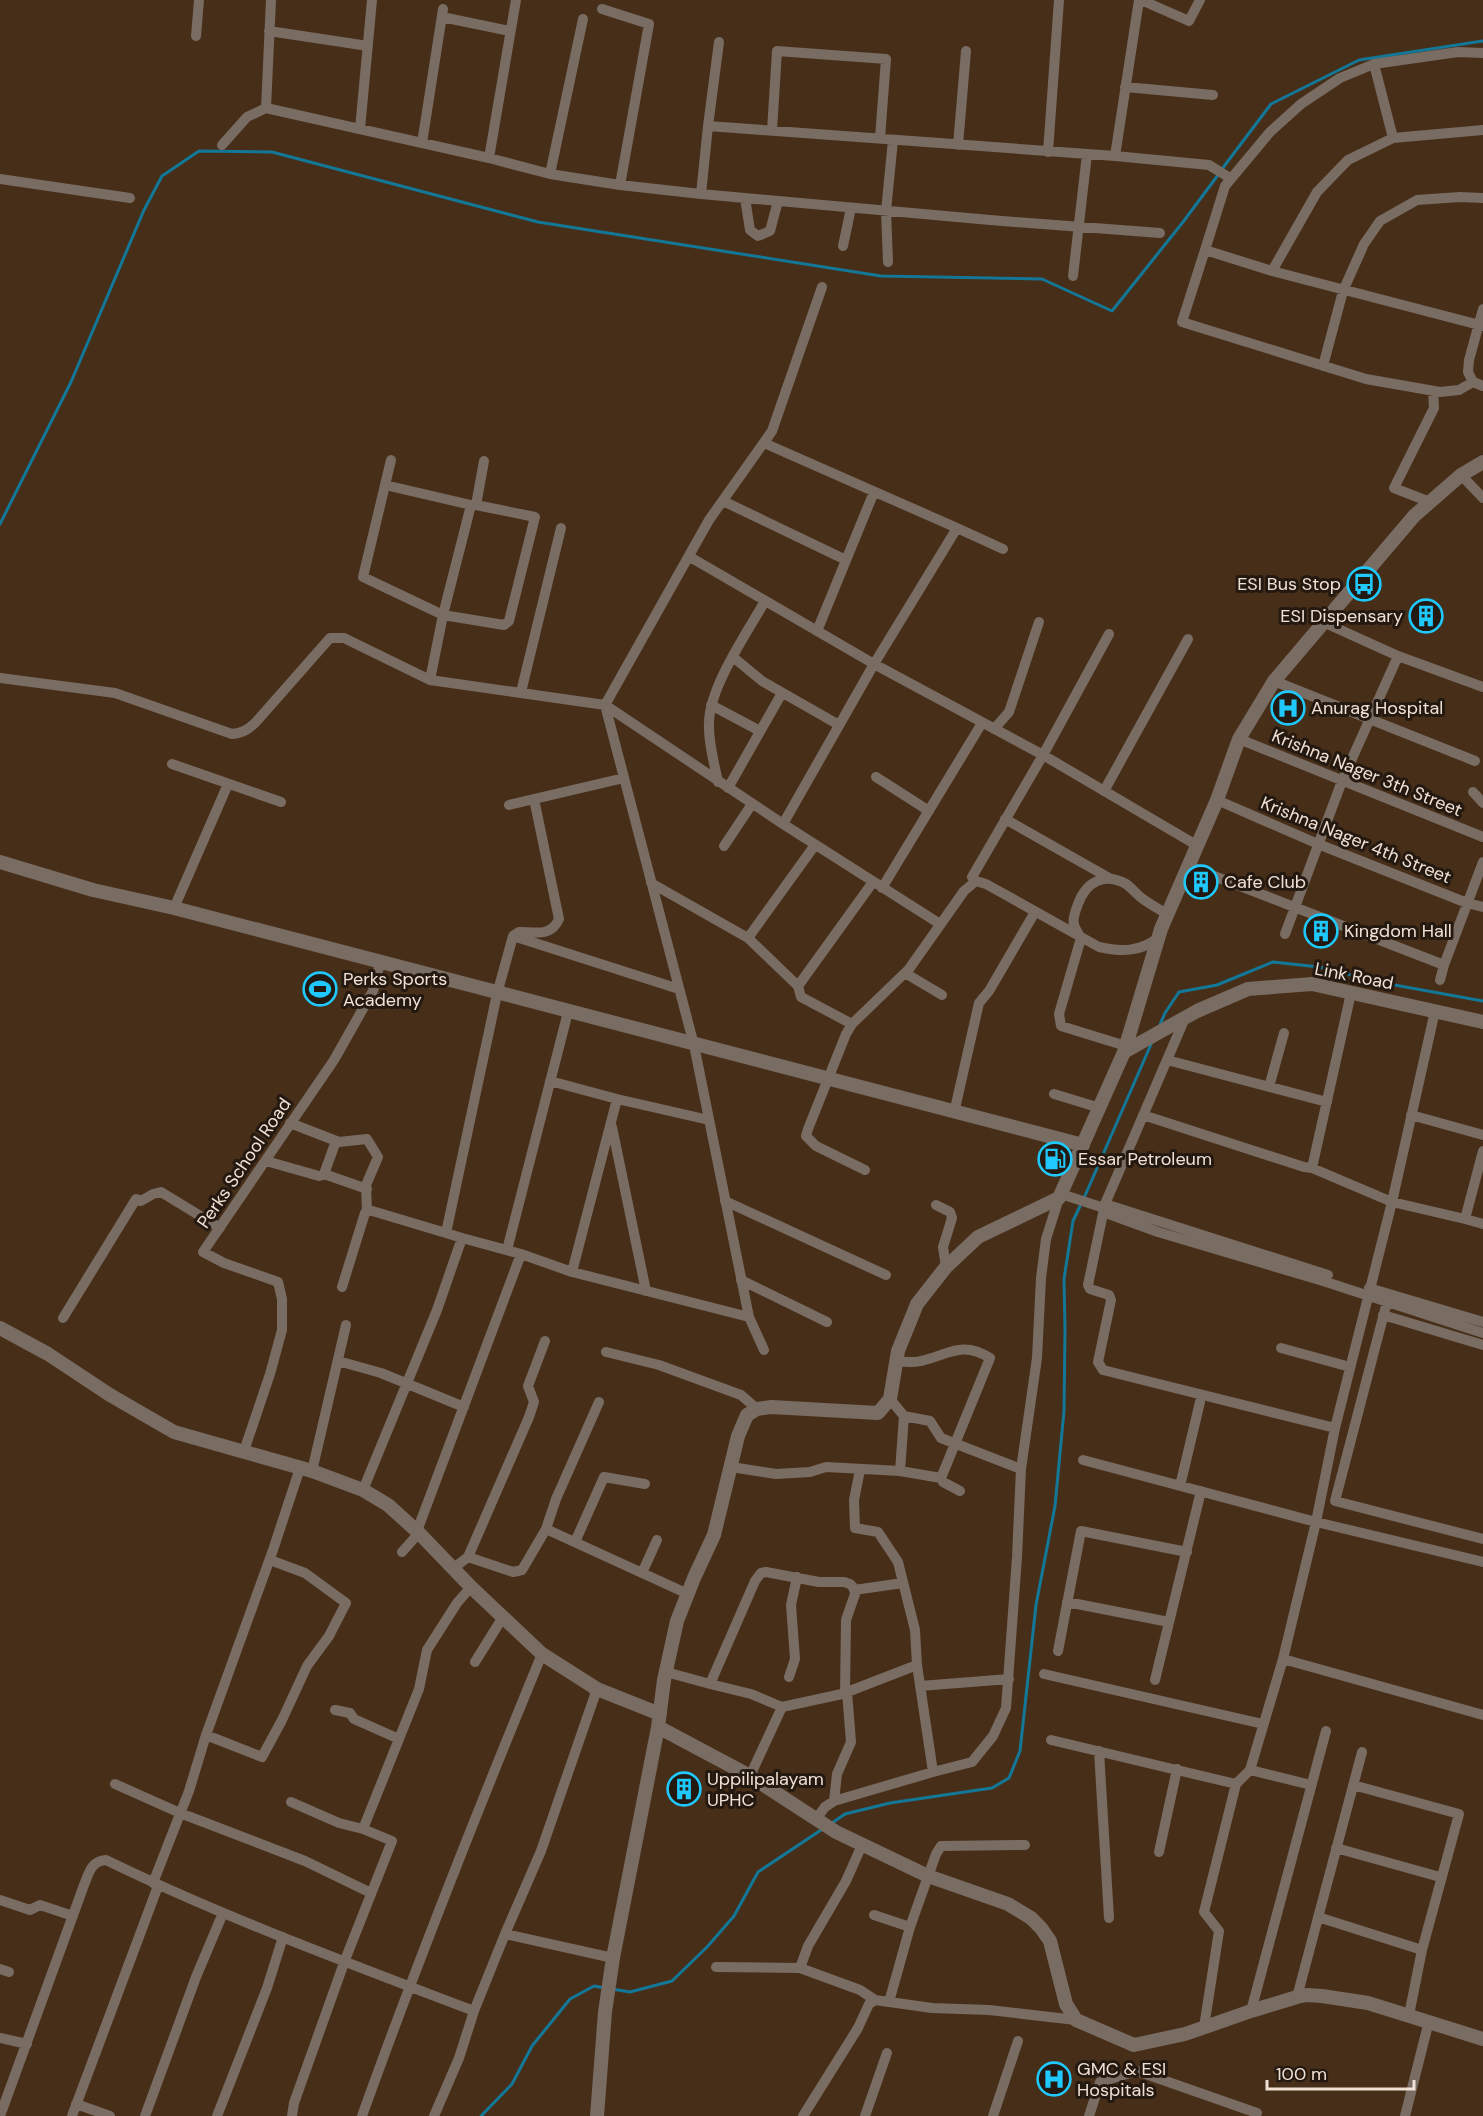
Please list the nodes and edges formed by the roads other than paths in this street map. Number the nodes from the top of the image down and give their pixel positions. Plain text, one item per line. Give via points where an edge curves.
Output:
1 (198, 0) edge
2 (271, 0) edge
3 (372, 0) edge
4 (516, 0) edge
5 (1059, 0) edge
6 (1200, 0) edge
7 (1144, 1) edge
8 (602, 9) dead end
9 (583, 19) dead end
10 (269, 31) junction
11 (510, 31) junction
12 (196, 36) dead end
13 (719, 42) dead end
14 (368, 46) junction
15 (966, 51) dead end
16 (1483, 53) edge
17 (1374, 64) junction
18 (1125, 87) junction
19 (1213, 95) dead end
20 (266, 108) junction
21 (708, 126) junction
22 (360, 129) junction
23 (772, 130) junction
24 (1483, 130) edge
25 (880, 138) junction
26 (1393, 138) junction
27 (892, 140) junction
28 (422, 143) junction
29 (222, 145) dead end
30 (958, 146) junction
31 (1048, 152) junction
32 (1087, 154) junction
33 (1115, 156) junction
34 (489, 158) junction
35 (550, 174) junction
36 (1230, 178) junction
37 (0, 179) edge
38 (620, 185) junction
39 (701, 194) junction
40 (130, 198) dead end
41 (746, 198) junction
42 (1483, 198) edge
43 (778, 201) junction
44 (851, 208) junction
45 (886, 211) junction
46 (1077, 227) junction
47 (1160, 233) dead end
48 (843, 246) dead end
49 (1205, 250) junction
50 (888, 262) dead end
51 (1272, 271) junction
52 (1073, 276) dead end
53 (822, 288) dead end
54 (1343, 291) junction
55 (1483, 309) edge
56 (1480, 326) edge
57 (1323, 366) junction
58 (1478, 384) edge
59 (1433, 391) junction
60 (764, 443) junction
61 (391, 460) dead end
62 (484, 461) dead end
63 (1483, 462) edge
64 (1461, 475) junction
65 (385, 485) junction
66 (874, 492) junction
67 (1483, 498) edge
68 (723, 501) junction
69 (1430, 502) junction
70 (473, 505) junction
71 (561, 528) dead end
72 (957, 528) junction
73 (1003, 549) dead end
74 (690, 557) junction
75 (846, 560) junction
76 (765, 601) junction
77 (443, 615) junction
78 (1039, 622) dead end
79 (1323, 622) junction
80 (817, 631) junction
81 (1109, 634) dead end
82 (1188, 639) dead end
83 (1398, 656) junction
84 (734, 657) junction
85 (874, 664) junction
86 (0, 678) edge
87 (430, 680) junction
88 (1274, 681) junction
89 (1483, 687) edge
90 (521, 692) junction
91 (782, 693) junction
92 (605, 705) junction
93 (711, 705) junction
94 (1369, 719) junction
95 (982, 723) junction
96 (839, 725) junction
97 (994, 729) junction
98 (760, 731) junction
99 (1239, 739) junction
100 (1043, 755) junction
101 (1475, 761) dead end
102 (172, 764) dead end
103 (876, 777) dead end
104 (624, 778) junction
105 (1342, 781) junction
106 (228, 784) junction
107 (723, 785) junction
108 (1104, 791) junction
109 (1473, 792) dead end
110 (534, 799) junction
111 (1217, 800) junction
112 (281, 802) dead end
113 (1483, 803) edge
114 (752, 804) junction
115 (509, 805) dead end
116 (929, 811) junction
117 (1005, 819) junction
118 (783, 824) junction
119 (1483, 837) edge
120 (1318, 844) junction
121 (815, 845) junction
122 (724, 846) dead end
123 (1198, 846) junction
124 (0, 862) edge
125 (1483, 862) edge
126 (1188, 866) junction
127 (1111, 879) junction
128 (976, 881) junction
129 (651, 883) junction
130 (878, 885) junction
131 (1467, 903) junction
132 (1294, 907) junction
133 (1483, 907) edge
134 (174, 908) junction
135 (1035, 912) junction
136 (1167, 914) junction
137 (940, 924) junction
138 (1285, 934) dead end
139 (513, 936) junction
140 (748, 938) junction
141 (1081, 938) junction
142 (1158, 938) junction
143 (380, 963) junction
144 (1444, 964) junction
145 (905, 973) junction
146 (1440, 980) dead end
147 (798, 986) junction
148 (679, 989) junction
149 (1351, 993) junction
150 (497, 994) junction
151 (942, 995) dead end
152 (1435, 1011) junction
153 (568, 1012) junction
154 (1179, 1021) junction
155 (1483, 1022) edge
156 (852, 1024) junction
157 (1284, 1033) dead end
158 (694, 1045) junction
159 (1129, 1048) junction
160 (1167, 1060) junction
161 (829, 1080) junction
162 (550, 1081) junction
163 (1269, 1087) junction
164 (1054, 1094) dead end
165 (617, 1099) junction
166 (1327, 1102) junction
167 (1100, 1108) junction
168 (954, 1113) junction
169 (1143, 1115) junction
170 (1411, 1115) junction
171 (709, 1120) junction
172 (290, 1123) junction
173 (611, 1123) junction
174 (1483, 1135) edge
175 (336, 1141) junction
176 (1083, 1145) junction
177 (1483, 1151) edge
178 (266, 1161) junction
179 (1312, 1168) junction
180 (865, 1170) dead end
181 (324, 1174) junction
182 (366, 1189) junction
183 (1060, 1196) junction
184 (725, 1201) junction
185 (1392, 1202) junction
186 (936, 1206) dead end
187 (1104, 1208) junction
188 (367, 1212) junction
189 (1465, 1219) junction
190 (1483, 1224) edge
191 (220, 1228) junction
192 (446, 1233) junction
193 (462, 1238) junction
194 (507, 1250) junction
195 (521, 1254) junction
196 (946, 1267) junction
197 (572, 1272) junction
198 (886, 1275) dead end
199 (741, 1280) junction
200 (342, 1287) dead end
201 (646, 1291) junction
202 (1369, 1292) junction
203 (1387, 1302) junction
204 (1383, 1315) junction
205 (749, 1317) junction
206 (63, 1318) dead end
207 (827, 1322) dead end
208 (1483, 1322) edge
209 (346, 1325) dead end
210 (0, 1328) edge
211 (1483, 1334) edge
212 (545, 1341) dead end
213 (1483, 1345) edge
214 (1281, 1348) dead end
215 (764, 1350) dead end
216 (606, 1352) dead end
217 (338, 1361) junction
218 (896, 1361) junction
219 (1350, 1367) junction
220 (406, 1384) junction
221 (890, 1399) junction
222 (599, 1402) dead end
223 (1200, 1402) dead end
224 (464, 1407) junction
225 (757, 1409) junction
226 (904, 1416) junction
227 (1335, 1428) junction
228 (956, 1444) junction
229 (244, 1450) junction
230 (1083, 1460) dead end
231 (731, 1467) junction
232 (306, 1469) junction
233 (1020, 1469) junction
234 (860, 1470) junction
235 (900, 1471) junction
236 (941, 1478) junction
237 (645, 1484) dead end
238 (1180, 1486) junction
239 (363, 1490) junction
240 (960, 1491) dead end
241 (1202, 1491) junction
242 (1316, 1522) junction
243 (546, 1529) junction
244 (418, 1532) junction
245 (1483, 1539) edge
246 (657, 1540) dead end
247 (575, 1542) junction
248 (402, 1552) dead end
249 (1186, 1552) junction
250 (468, 1557) junction
251 (270, 1560) junction
252 (1483, 1562) edge
253 (455, 1567) junction
254 (642, 1573) junction
255 (797, 1577) junction
256 (903, 1582) junction
257 (471, 1587) junction
258 (855, 1590) junction
259 (688, 1594) junction
260 (1067, 1602) junction
261 (503, 1617) junction
262 (1170, 1622) junction
263 (1058, 1651) dead end
264 (542, 1654) junction
265 (1283, 1659) junction
266 (475, 1662) dead end
267 (917, 1665) junction
268 (666, 1672) junction
269 (1044, 1674) dead end
270 (789, 1677) dead end
271 (1009, 1679) junction
272 (1155, 1680) dead end
273 (710, 1684) junction
274 (920, 1686) junction
275 (597, 1689) junction
276 (846, 1692) junction
277 (782, 1707) junction
278 (334, 1710) dead end
279 (1483, 1715) edge
280 (659, 1721) junction
281 (1263, 1724) junction
282 (1326, 1731) dead end
283 (206, 1735) junction
284 (399, 1739) junction
285 (1051, 1740) dead end
286 (1099, 1751) junction
287 (1362, 1752) dead end
288 (1177, 1769) junction
289 (1250, 1770) junction
290 (933, 1772) junction
291 (750, 1776) junction
292 (116, 1784) dead end
293 (1236, 1784) junction
294 (1311, 1785) junction
295 (1353, 1785) junction
296 (834, 1801) junction
297 (291, 1802) dead end
298 (180, 1813) junction
299 (819, 1821) junction
300 (363, 1829) junction
301 (862, 1845) junction
302 (1025, 1845) dead end
303 (1336, 1848) junction
304 (1159, 1852) dead end
305 (928, 1876) junction
306 (1440, 1877) junction
307 (155, 1884) junction
308 (371, 1893) junction
309 (0, 1900) edge
310 (223, 1913) junction
311 (73, 1916) junction
312 (874, 1916) dead end
313 (1318, 1917) junction
314 (1109, 1918) dead end
315 (910, 1927) junction
316 (505, 1934) junction
317 (283, 1937) junction
318 (1422, 1950) junction
319 (613, 1958) junction
320 (345, 1960) junction
321 (716, 1966) dead end
322 (800, 1968) junction
323 (409, 1986) junction
324 (1297, 1997) junction
325 (875, 2000) junction
326 (889, 2002) junction
327 (474, 2011) junction
328 (1251, 2011) junction
329 (1409, 2015) junction
330 (1076, 2020) junction
331 (1429, 2021) junction
332 (1204, 2027) junction
333 (0, 2038) edge
334 (1483, 2039) edge
335 (1018, 2041) dead end
336 (27, 2044) junction
337 (887, 2053) dead end
338 (76, 2104) junction
339 (0, 2115) edge
340 (6, 2116) edge
341 (72, 2116) edge
342 (110, 2116) edge
343 (145, 2116) edge
344 (217, 2116) edge
345 (292, 2116) edge
346 (362, 2116) edge
347 (434, 2116) edge
348 (597, 2116) edge
349 (804, 2116) edge
350 (865, 2116) edge
351 (993, 2116) edge
352 (1089, 2116) edge
353 (1256, 2116) edge
354 (1406, 2116) edge

1 - 12 street
2 - 10 street
3 - 14 street
4 - 11 street
5 - 31 street
6 - 7 street via 1189,21
7 - 18 street
8 - 38 street via 649,24
9 - 35 street
10 - 14 street
10 - 20 street
11 - 28 street via 442,13
11 - 34 street
13 - 21 street
14 - 22 street
15 - 30 street
16 - 17 street via 1458,52
17 - 26 street
17 - 36 street via 1340,78 1301,104 1269,132
18 - 19 street
18 - 33 street
20 - 22 street
20 - 29 street via 247,117
21 - 23 street
21 - 39 street
22 - 28 street
23 - 25 street
23 - 25 street via 777,51 886,59
24 - 26 street
25 - 27 street
26 - 51 street via 1348,160 1317,192
27 - 30 street
27 - 45 street
28 - 34 street
30 - 31 street
31 - 32 street
32 - 33 street
32 - 46 street
33 - 36 street via 1209,165
34 - 35 street
35 - 38 street
36 - 49 street
37 - 40 street
38 - 39 street
39 - 41 street
41 - 43 street
41 - 43 street via 750,230 759,236 770,231
42 - 54 street via 1417,200 1380,221 1364,244
43 - 44 street
44 - 45 street
44 - 48 street
45 - 46 street
45 - 50 street
46 - 47 street
46 - 52 street
49 - 51 street
49 - 57 street via 1182,322
51 - 54 street
53 - 60 street via 772,431
54 - 56 street
54 - 57 street
55 - 56 street
56 - 58 street via 1468,372
57 - 59 street via 1366,379
58 - 59 street via 1459,390
59 - 69 street via 1434,408 1394,488
60 - 66 street
60 - 68 street
61 - 65 street
62 - 70 street
63 - 64 street
64 - 67 street
64 - 69 street
65 - 70 street
65 - 77 street via 363,577
66 - 72 street
66 - 75 street
68 - 74 street
68 - 75 street
69 - 79 street
70 - 77 street
70 - 77 street via 535,517 509,621 504,625
71 - 90 street
72 - 73 street
72 - 85 street
74 - 76 street
74 - 92 street
75 - 80 street
76 - 80 street
76 - 84 street
77 - 87 street
78 - 97 street via 1009,712
79 - 83 street
79 - 88 street
80 - 85 street
81 - 100 street
82 - 108 street
83 - 89 street
83 - 94 street
84 - 91 street
84 - 93 street
85 - 95 street
85 - 96 street
86 - 87 street via 115,693 232,734 250,728 330,638 344,638
87 - 90 street
88 - 94 street
88 - 99 street
90 - 92 street
91 - 96 street
91 - 98 street
92 - 104 street
92 - 107 street
93 - 98 street
93 - 107 street via 710,741
94 - 101 street
94 - 105 street
95 - 97 street
95 - 116 street
96 - 118 street
97 - 100 street
98 - 107 street
99 - 105 street, Krishna Nager 3th Street
99 - 111 street
100 - 108 street
100 - 117 street
102 - 106 street
103 - 116 street
104 - 110 street
104 - 129 street
105 - 119 street, Krishna Nager 3th Street
105 - 120 street
106 - 112 street
106 - 134 street
107 - 114 street
108 - 123 street
109 - 113 street
110 - 115 street
110 - 139 street via 559,919 549,932 519,932
111 - 120 street, Krishna Nager 4th Street
111 - 123 street
114 - 118 street
114 - 122 street
116 - 130 street
117 - 127 street
117 - 128 street via 972,877
118 - 121 street
120 - 131 street, Krishna Nager 4th Street
120 - 132 street
121 - 130 street
121 - 140 street
123 - 126 street
124 - 134 street via 93,890
125 - 131 street
126 - 132 street
126 - 136 street
127 - 136 street via 1127,884
127 - 141 street via 1087,887 1079,900 1073,926
128 - 135 street
128 - 137 street
129 - 140 street
129 - 148 street
130 - 137 street
130 - 147 street
131 - 133 street, Krishna Nager 4th Street
131 - 144 street
132 - 138 street
132 - 144 street
134 - 143 street
135 - 141 street
135 - 168 street via 979,1003
136 - 142 street
137 - 145 street
139 - 148 street
139 - 150 street
140 - 147 street
141 - 142 street via 1118,951 1138,949
141 - 159 street via 1059,1014 1061,1026
142 - 159 street
143 - 150 street
143 - 172 street, Perks School Road via 368,1001 334,1060
144 - 146 street
145 - 151 street
145 - 156 street
147 - 156 street via 801,997
148 - 158 street
149 - 152 street, Link Road
149 - 154 street, Link Road via 1312,984 1248,989
149 - 166 street
150 - 153 street
150 - 192 street
152 - 155 street, Link Road
152 - 170 street
153 - 158 street
153 - 162 street
154 - 159 street, Link Road
154 - 160 street
156 - 161 street
157 - 163 street
158 - 161 street
158 - 171 street
159 - 167 street
160 - 163 street
160 - 169 street
161 - 168 street
161 - 180 street via 806,1136 816,1146
162 - 165 street
162 - 194 street
163 - 166 street
164 - 167 street
165 - 171 street
165 - 173 street
166 - 179 street
167 - 176 street
168 - 176 street
169 - 179 street
169 - 187 street
170 - 174 street
170 - 185 street
171 - 184 street
172 - 175 street
172 - 178 street, Perks School Road
173 - 197 street
173 - 201 street
175 - 181 street
175 - 182 street via 367,1139 378,1157
176 - 183 street
177 - 189 street
178 - 181 street via 319,1176
178 - 191 street, Perks School Road
179 - 185 street
181 - 182 street
182 - 188 street
183 - 187 street
183 - 196 street via 978,1237
183 - 233 street via 1046,1239 1037,1358
184 - 198 street
184 - 199 street
185 - 189 street
185 - 202 street
186 - 196 street via 950,1212 952,1218 943,1247
187 - 202 street
187 - 227 street via 1088,1286 1109,1295 1111,1300 1098,1359 1100,1368
188 - 192 street
188 - 200 street
189 - 190 street
191 - 206 street via 161,1192 141,1201 136,1199
191 - 229 street, Perks School Road via 203,1252 278,1282 282,1299 282,1330
192 - 193 street
193 - 194 street
193 - 220 street
194 - 195 street
195 - 197 street
195 - 224 street
196 - 218 street via 916,1304
197 - 201 street
199 - 205 street
199 - 207 street
201 - 205 street
202 - 203 street
202 - 208 street
202 - 219 street
203 - 204 street
203 - 211 street
204 - 213 street
204 - 245 street via 1335,1501
205 - 215 street
209 - 217 street
210 - 229 street via 174,1432
212 - 250 street via 528,1386 534,1402 529,1417
214 - 219 street
216 - 225 street via 659,1365 741,1395
217 - 220 street
217 - 232 street
218 - 221 street
218 - 228 street via 918,1362 958,1349 990,1358
219 - 227 street
220 - 224 street
220 - 239 street
221 - 225 street via 878,1413
221 - 226 street
222 - 243 street
223 - 238 street
224 - 244 street
225 - 231 street via 747,1415
226 - 228 street via 930,1420 941,1438
226 - 235 street
227 - 242 street
228 - 233 street
228 - 236 street
229 - 232 street
230 - 238 street
231 - 234 street via 776,1474 826,1467
231 - 259 street via 714,1535
232 - 239 street
232 - 251 street
233 - 271 street
234 - 235 street
234 - 256 street via 855,1528 878,1532 898,1562
235 - 236 street
236 - 240 street
237 - 247 street via 604,1477
238 - 241 street
239 - 244 street via 388,1505
241 - 242 street
241 - 249 street
242 - 252 street
242 - 265 street
243 - 247 street
243 - 250 street via 522,1570 513,1572
244 - 248 street
244 - 253 street
246 - 254 street
247 - 254 street
249 - 260 street via 1081,1531
249 - 262 street
250 - 253 street
251 - 283 street
251 - 283 street via 305,1573 346,1604 307,1666 262,1757
253 - 257 street
254 - 259 street
255 - 258 street via 844,1582
255 - 270 street via 791,1605 795,1659
255 - 273 street via 761,1573
256 - 258 street
256 - 267 street via 915,1630
257 - 261 street
257 - 284 street via 427,1650 419,1689
258 - 276 street via 846,1620
259 - 268 street via 677,1621
260 - 262 street
260 - 263 street
261 - 264 street
261 - 266 street
262 - 272 street
264 - 275 street
264 - 323 street
265 - 279 street
265 - 281 street
267 - 274 street
267 - 276 street
268 - 273 street
268 - 280 street
269 - 281 street
271 - 274 street
271 - 290 street via 1006,1708 993,1736 972,1762
273 - 277 street
274 - 290 street
275 - 280 street
275 - 316 street via 541,1851
276 - 277 street
276 - 296 street via 851,1742 837,1774
277 - 291 street
278 - 284 street via 350,1713 354,1719
280 - 291 street
280 - 319 street
281 - 289 street
282 - 294 street
283 - 298 street
284 - 300 street
285 - 286 street
286 - 288 street
286 - 314 street
287 - 295 street
288 - 293 street
288 - 304 street
289 - 293 street
289 - 294 street
290 - 296 street
291 - 299 street
292 - 298 street
293 - 332 street via 1204,1912 1219,1931
294 - 328 street
295 - 303 street
295 - 306 street via 1459,1814
296 - 299 street via 825,1807
297 - 300 street
298 - 307 street
298 - 308 street via 305,1862
299 - 301 street
300 - 308 street via 392,1841
301 - 305 street
301 - 322 street
302 - 305 street via 941,1846
303 - 306 street
303 - 313 street
305 - 315 street
305 - 330 street via 1008,1904 1031,1918 1050,1941 1066,2004
306 - 318 street
307 - 310 street
307 - 311 street via 106,1860 100,1861 92,1866
307 - 338 street
308 - 320 street
309 - 311 street via 30,1910 40,1905
310 - 317 street
310 - 343 street
311 - 336 street
312 - 315 street
313 - 318 street
313 - 324 street
315 - 326 street
316 - 319 street
316 - 327 street
317 - 320 street
317 - 344 street
318 - 329 street
319 - 348 street
320 - 323 street
320 - 345 street
321 - 322 street
322 - 325 street via 860,1990
323 - 327 street
323 - 346 street
324 - 328 street
324 - 329 street via 1353,2000
325 - 326 street
325 - 349 street via 869,2004
326 - 330 street
327 - 347 street
328 - 332 street
329 - 331 street
330 - 332 street via 1134,2045
331 - 334 street
331 - 354 street
333 - 336 street
335 - 351 street
336 - 339 street
337 - 350 street
338 - 341 street
338 - 342 street
339 - 340 street
352 - 353 street via 1100,2082 1137,2071 1257,2113

